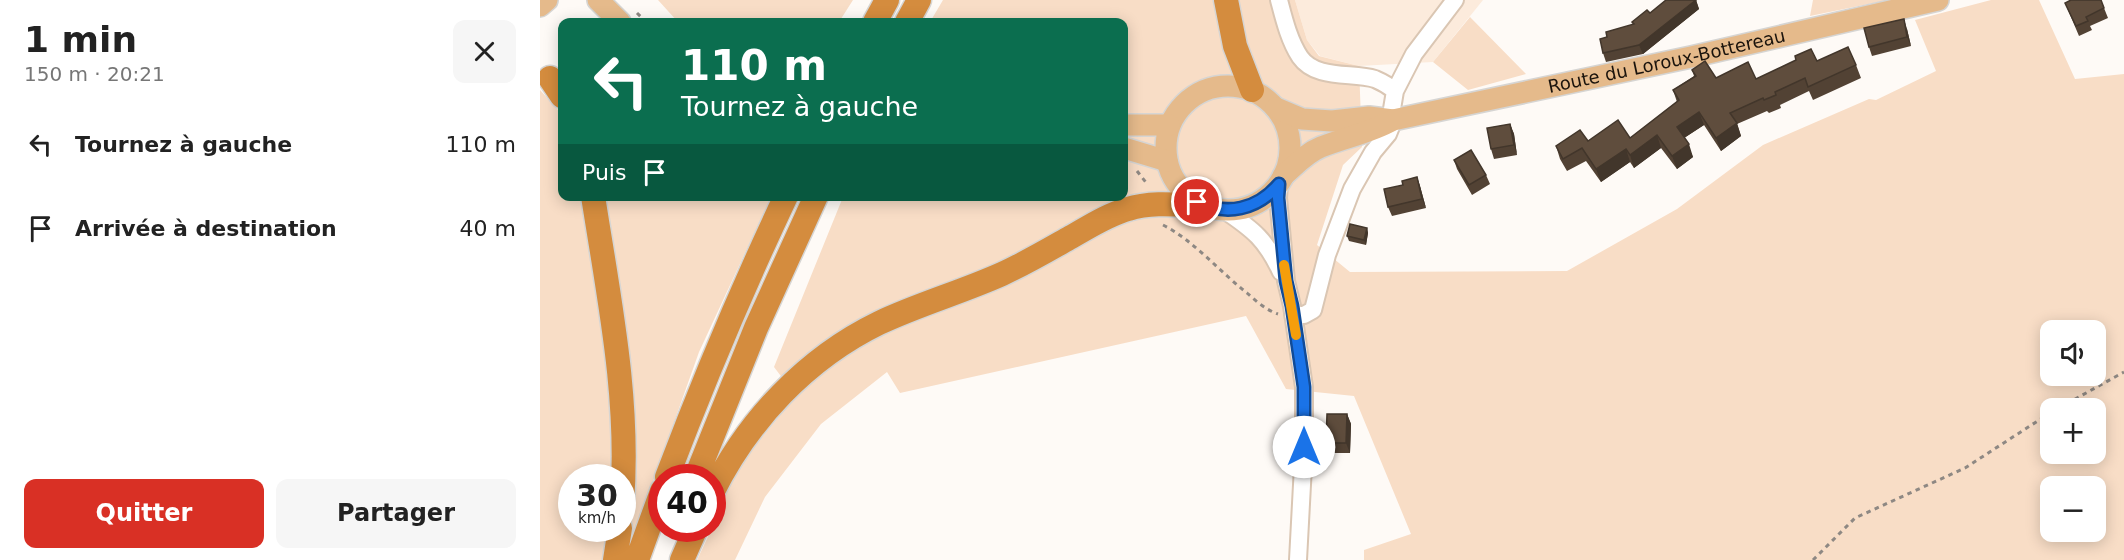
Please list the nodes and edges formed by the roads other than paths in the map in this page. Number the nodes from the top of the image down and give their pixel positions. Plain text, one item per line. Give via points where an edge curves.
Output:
1 (547, 0) edge
2 (598, 0) edge
3 (888, 0) edge
4 (920, 0) edge
5 (1226, 0) edge
6 (1279, 0) edge
7 (1455, 0) edge
8 (1938, 0) edge
9 (540, 6) edge
10 (615, 18) edge
11 (877, 18) edge
12 (909, 18) edge
13 (1252, 90) junction
14 (1395, 91) junction
15 (1276, 108) junction
16 (1394, 120) junction
17 (1128, 125) edge
18 (1169, 125) junction
19 (1128, 149) edge
20 (1167, 161) junction
21 (1281, 180) junction
22 (594, 201) edge
23 (784, 201) edge
24 (814, 201) edge
25 (1215, 208) junction
26 (1286, 281) junction
27 (1293, 315) junction
28 (623, 464) edge
29 (672, 464) edge
30 (701, 464) edge
31 (726, 469) edge
32 (648, 530) edge
33 (618, 542) edge
34 (673, 542) edge
35 (690, 542) edge
36 (615, 560) edge
37 (637, 560) edge
38 (666, 560) edge
39 (682, 560) edge
40 (1298, 560) edge

1 - 9 main road
2 - 10 main road
3 - 11 highway
4 - 12 highway
5 - 13 highway via 1235,46
6 - 14 street via 1290,39 1301,59 1311,67 1376,80
7 - 14 street via 1413,54
8 - 16 main road, Route du Loroux-Bottereau
13 - 15 main road
13 - 18 main road via 1222,86 1206,89 1183,104
14 - 16 street
15 - 16 main road, Route du Loroux-Bottereau via 1302,119
15 - 21 main road via 1290,139 1289,159
16 - 21 main road, Route du Loroux-Bottereau via 1320,147 1301,159
16 - 27 street via 1352,189 1327,255 1313,310
17 - 18 main road
18 - 20 main road
19 - 20 main road
20 - 25 main road via 1173,177 1192,199
21 - 25 main road via 1259,202 1244,208
21 - 26 street via 1278,198
22 - 28 highway via 619,361
23 - 29 highway via 704,380
24 - 30 highway via 756,328
25 - 26 street via 1261,238
25 - 31 highway via 1153,204 1128,209 1000,275 907,311 850,339 781,394 741,443
26 - 27 street
27 - 40 street via 1304,387
32 - 37 highway
33 - 36 highway
34 - 38 highway
35 - 39 highway

